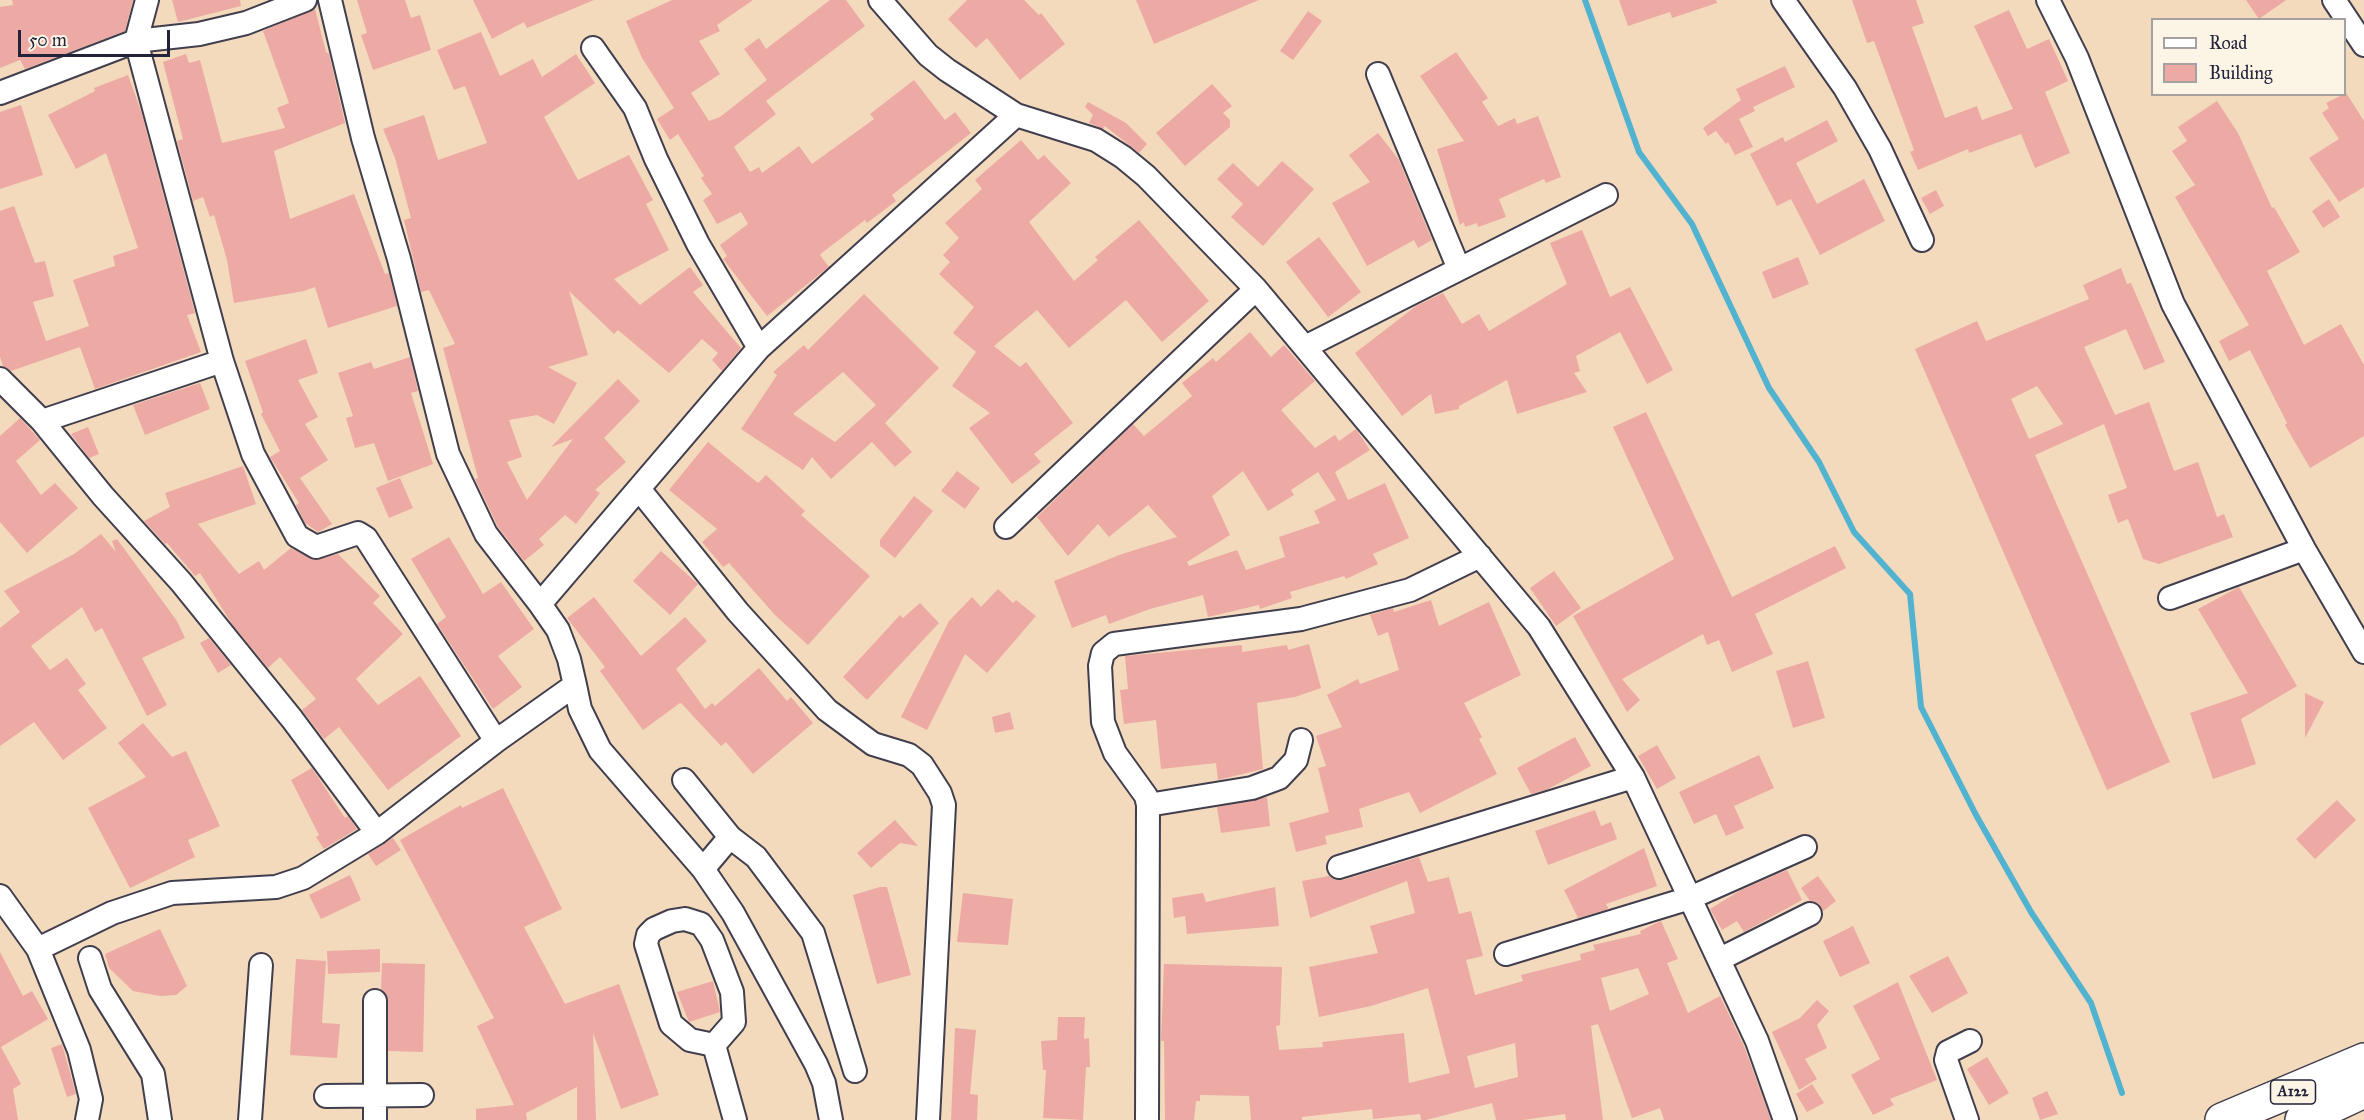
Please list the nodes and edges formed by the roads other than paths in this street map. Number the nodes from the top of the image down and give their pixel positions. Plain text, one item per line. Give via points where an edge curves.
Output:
1 (147, 0) edge
2 (305, 0) edge
3 (330, 0) edge
4 (880, 0) edge
5 (1783, 0) edge
6 (2048, 0) edge
7 (2334, 0) edge
8 (136, 41) junction
9 (2364, 45) edge
10 (593, 48) dead end
11 (1378, 74) dead end
12 (0, 93) edge
13 (1016, 115) junction
14 (1606, 195) dead end
15 (1922, 240) dead end
16 (1460, 268) junction
17 (1256, 289) junction
18 (1305, 347) junction
19 (759, 348) junction
20 (222, 361) junction
21 (0, 379) edge
22 (42, 421) junction
23 (639, 489) junction
24 (1006, 527) dead end
25 (2304, 549) junction
26 (1480, 556) junction
27 (2170, 598) dead end
28 (540, 604) junction
29 (2364, 652) edge
30 (575, 685) junction
31 (1301, 740) dead end
32 (496, 741) junction
33 (1633, 777) junction
34 (684, 780) dead end
35 (1148, 805) junction
36 (377, 833) junction
37 (730, 837) junction
38 (1805, 847) dead end
39 (1339, 867) dead end
40 (703, 869) junction
41 (0, 896) edge
42 (1690, 898) junction
43 (1810, 914) dead end
44 (38, 949) junction
45 (1506, 954) dead end
46 (90, 958) dead end
47 (1720, 959) junction
48 (261, 965) dead end
49 (375, 1001) dead end
50 (1970, 1041) dead end
51 (714, 1045) junction
52 (2364, 1060) edge
53 (855, 1071) dead end
54 (2364, 1091) edge
55 (326, 1095) dead end
56 (422, 1095) dead end
57 (375, 1096) junction
58 (87, 1120) edge
59 (160, 1120) edge
60 (250, 1120) edge
61 (375, 1120) edge
62 (735, 1120) edge
63 (831, 1120) edge
64 (928, 1120) edge
65 (1147, 1120) edge
66 (1785, 1120) edge
67 (1968, 1120) edge
68 (2222, 1120) edge
69 (2302, 1120) edge

1 - 8 street
2 - 8 street via 246,23 199,34
3 - 28 street via 448,454 486,534
4 - 13 street via 928,55
5 - 15 street via 1845,88 1880,149
6 - 25 street via 2077,58 2173,304
7 - 9 street
8 - 12 street
8 - 20 street
10 - 19 street via 635,108 698,244
11 - 16 street
13 - 17 street via 1096,140 1123,157
13 - 19 street
14 - 16 street
16 - 18 street
17 - 18 street
17 - 24 street
18 - 26 street
19 - 23 street
20 - 22 street
20 - 32 street via 253,454 297,536 316,547 358,533 366,538
21 - 22 street
22 - 36 street via 181,582 292,719
23 - 28 street
23 - 64 street via 738,612 827,710 873,744 909,755 940,793 944,805
25 - 27 street
25 - 29 street
26 - 33 street via 1539,627
26 - 35 street via 1410,590 1301,619 1114,644 1103,652 1103,722 1115,753 1146,796
28 - 30 street via 558,630
30 - 32 street
30 - 40 street via 580,709 600,750
31 - 35 street via 1296,760 1280,778 1252,788
32 - 36 street
33 - 39 street
33 - 42 street
34 - 37 street
35 - 65 street
36 - 44 street via 303,878 276,887 172,893 112,913
37 - 40 street
37 - 53 street via 756,857 813,933
38 - 42 street
40 - 63 street via 733,913 816,1064
41 - 44 street
42 - 45 street
42 - 47 street
43 - 47 street
44 - 58 street via 79,1050 91,1099
46 - 59 street via 100,989 153,1074
47 - 66 street via 1757,1041
48 - 60 street
49 - 57 street
50 - 67 street via 1948,1052 1946,1060
51 - 51 street via 734,1022 732,992 724,965 701,924 685,919 672,921 654,929 646,944 671,1024 690,1040
51 - 62 street
52 - 68 highway, A122
54 - 69 highway, A122
55 - 57 street
56 - 57 street
57 - 61 street

